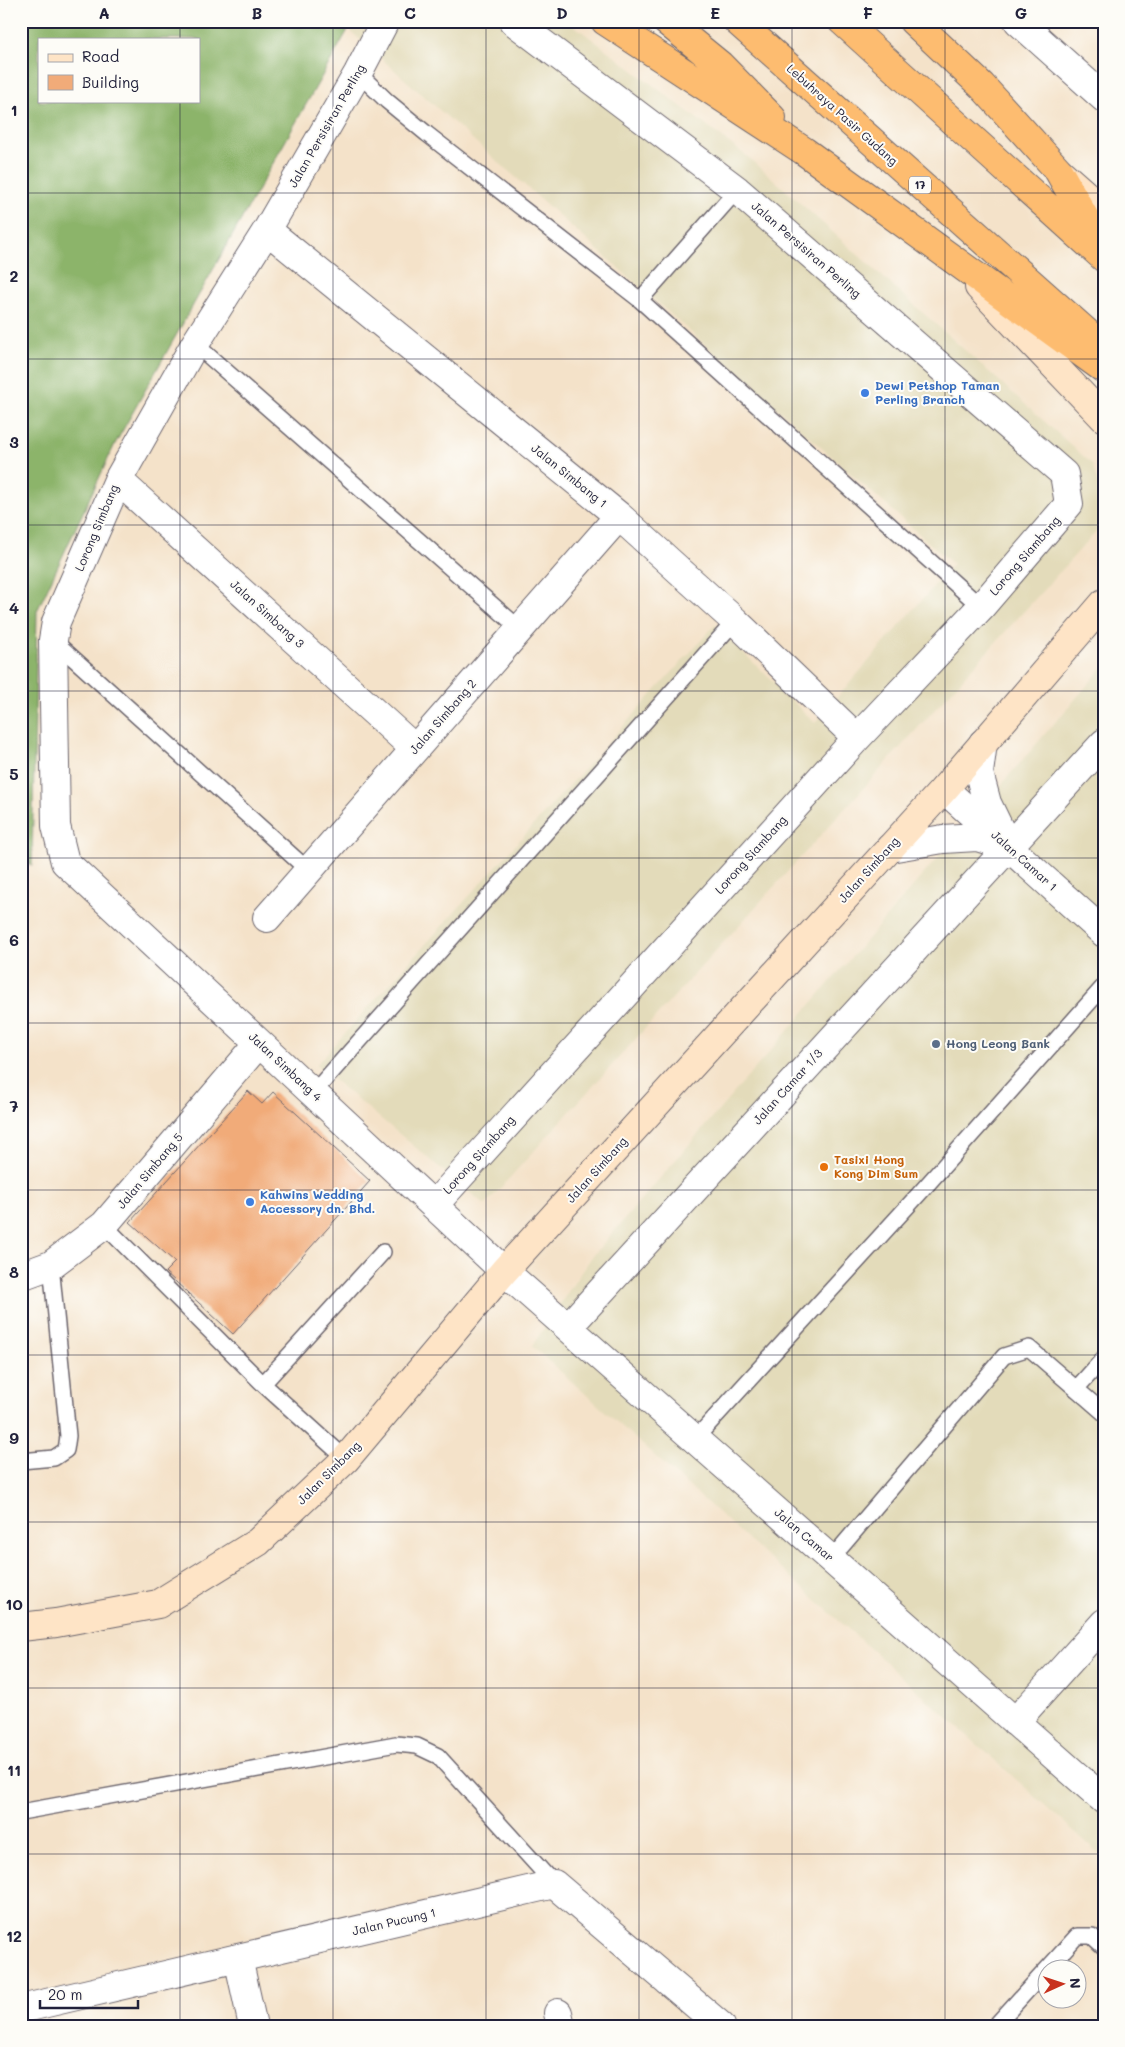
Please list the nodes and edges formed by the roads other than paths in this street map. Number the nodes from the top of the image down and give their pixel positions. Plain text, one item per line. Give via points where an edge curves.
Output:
1 (385, 21) edge
2 (513, 21) edge
3 (605, 21) edge
4 (666, 21) edge
5 (737, 21) edge
6 (842, 21) edge
7 (913, 21) edge
8 (1018, 21) edge
9 (358, 73) junction
10 (1104, 98) edge
11 (804, 151) junction
12 (1058, 170) junction
13 (736, 190) junction
14 (1104, 211) edge
15 (267, 230) junction
16 (1104, 251) edge
17 (1104, 258) edge
18 (956, 262) junction
19 (640, 300) junction
20 (195, 344) junction
21 (1104, 348) edge
22 (1104, 369) edge
23 (1104, 418) edge
24 (118, 480) junction
25 (1069, 504) joint
26 (619, 516) junction
27 (1104, 603) edge
28 (981, 607) junction
29 (735, 621) junction
30 (520, 629) junction
31 (53, 640) junction
32 (856, 738) junction
33 (983, 743) junction
34 (1104, 743) edge
35 (415, 749) junction
36 (944, 789) junction
37 (1007, 846) junction
38 (890, 848) junction
39 (65, 862) joint
40 (308, 871) junction
41 (267, 918) dead end
42 (1104, 933) edge
43 (1104, 986) edge
44 (259, 1043) junction
45 (313, 1093) junction
46 (434, 1205) junction
47 (104, 1225) junction
48 (382, 1252) dead end
49 (51, 1265) junction
50 (504, 1271) junction
51 (21, 1276) edge
52 (568, 1327) junction
53 (1104, 1358) edge
54 (262, 1384) junction
55 (1076, 1389) junction
56 (1104, 1413) edge
57 (695, 1439) junction
58 (346, 1459) junction
59 (21, 1461) edge
60 (831, 1559) junction
61 (1104, 1623) edge
62 (21, 1627) edge
63 (1016, 1722) junction
64 (1104, 1800) edge
65 (21, 1812) edge
66 (554, 1884) junction
67 (1104, 1947) edge
68 (238, 1958) junction
69 (21, 2009) edge
70 (253, 2026) edge
71 (721, 2026) edge
72 (995, 2026) edge

1 - 9 street, Jalan Persisiran Perling
2 - 13 street, Jalan Persisiran Perling
3 - 11 highway
4 - 11 highway via 720,65
5 - 21 highway, Lebuhraya Pasir Gudang / 17
6 - 17 highway
7 - 12 highway via 982,86
8 - 10 street
9 - 15 street, Jalan Persisiran Perling
9 - 19 lane via 427,134
11 - 18 highway
12 - 14 street
12 - 16 highway
13 - 19 lane
13 - 25 street, Jalan Persisiran Perling via 1064,474
15 - 20 street, Lorong Simbang
15 - 26 street, Jalan Simbang 1
18 - 22 highway
18 - 23 street
19 - 28 lane
20 - 24 street, Lorong Simbang
20 - 30 lane
24 - 31 street, Lorong Simbang via 56,622
24 - 35 street, Jalan Simbang 3
25 - 28 street, Lorong Siambang
26 - 29 street, Jalan Simbang 1
26 - 30 street, Jalan Simbang 2
27 - 33 street, Jalan Simbang
28 - 32 street, Lorong Siambang
29 - 32 street, Jalan Simbang 1
29 - 45 lane
30 - 35 street, Jalan Simbang 2
31 - 39 street, Lorong Simbang via 56,826
31 - 40 lane
32 - 46 street, Lorong Siambang
33 - 36 street, Jalan Simbang
33 - 37 street via 979,773 987,803
34 - 37 street, Jalan Camar 1/3
35 - 40 street, Jalan Simbang 2
36 - 37 street, Jalan Camar 1
36 - 38 street, Jalan Simbang
37 - 38 street via 977,837
37 - 42 street, Jalan Camar 1
37 - 52 street, Jalan Camar 1/3
38 - 50 street, Jalan Simbang
39 - 44 street, Jalan Simbang 4
40 - 41 street, Jalan Simbang 2
43 - 57 lane
44 - 45 street, Jalan Simbang 4
44 - 47 street, Jalan Simbang 5
45 - 46 street, Jalan Simbang 4
46 - 50 street, Jalan Simbang 4
47 - 49 street, Jalan Simbang 5
47 - 54 lane
48 - 54 lane
49 - 51 street, Jalan Simbang 5
49 - 59 lane via 68,1436 66,1450 54,1458
50 - 52 street, Jalan Camar
50 - 58 street, Jalan Simbang
52 - 57 street, Jalan Camar
53 - 55 lane
54 - 58 lane
55 - 56 lane
55 - 60 lane via 1029,1348 1004,1356
57 - 60 street, Jalan Camar
58 - 62 street, Jalan Simbang via 258,1542 158,1604
60 - 63 street, Jalan Camar
61 - 63 street
63 - 64 street, Jalan Camar
65 - 66 lane via 396,1744 416,1746 438,1756
66 - 68 street, Jalan Pucung 1
66 - 71 street
67 - 72 lane via 1092,1936 1077,1936
68 - 69 street, Jalan Pucung 1
68 - 70 street

